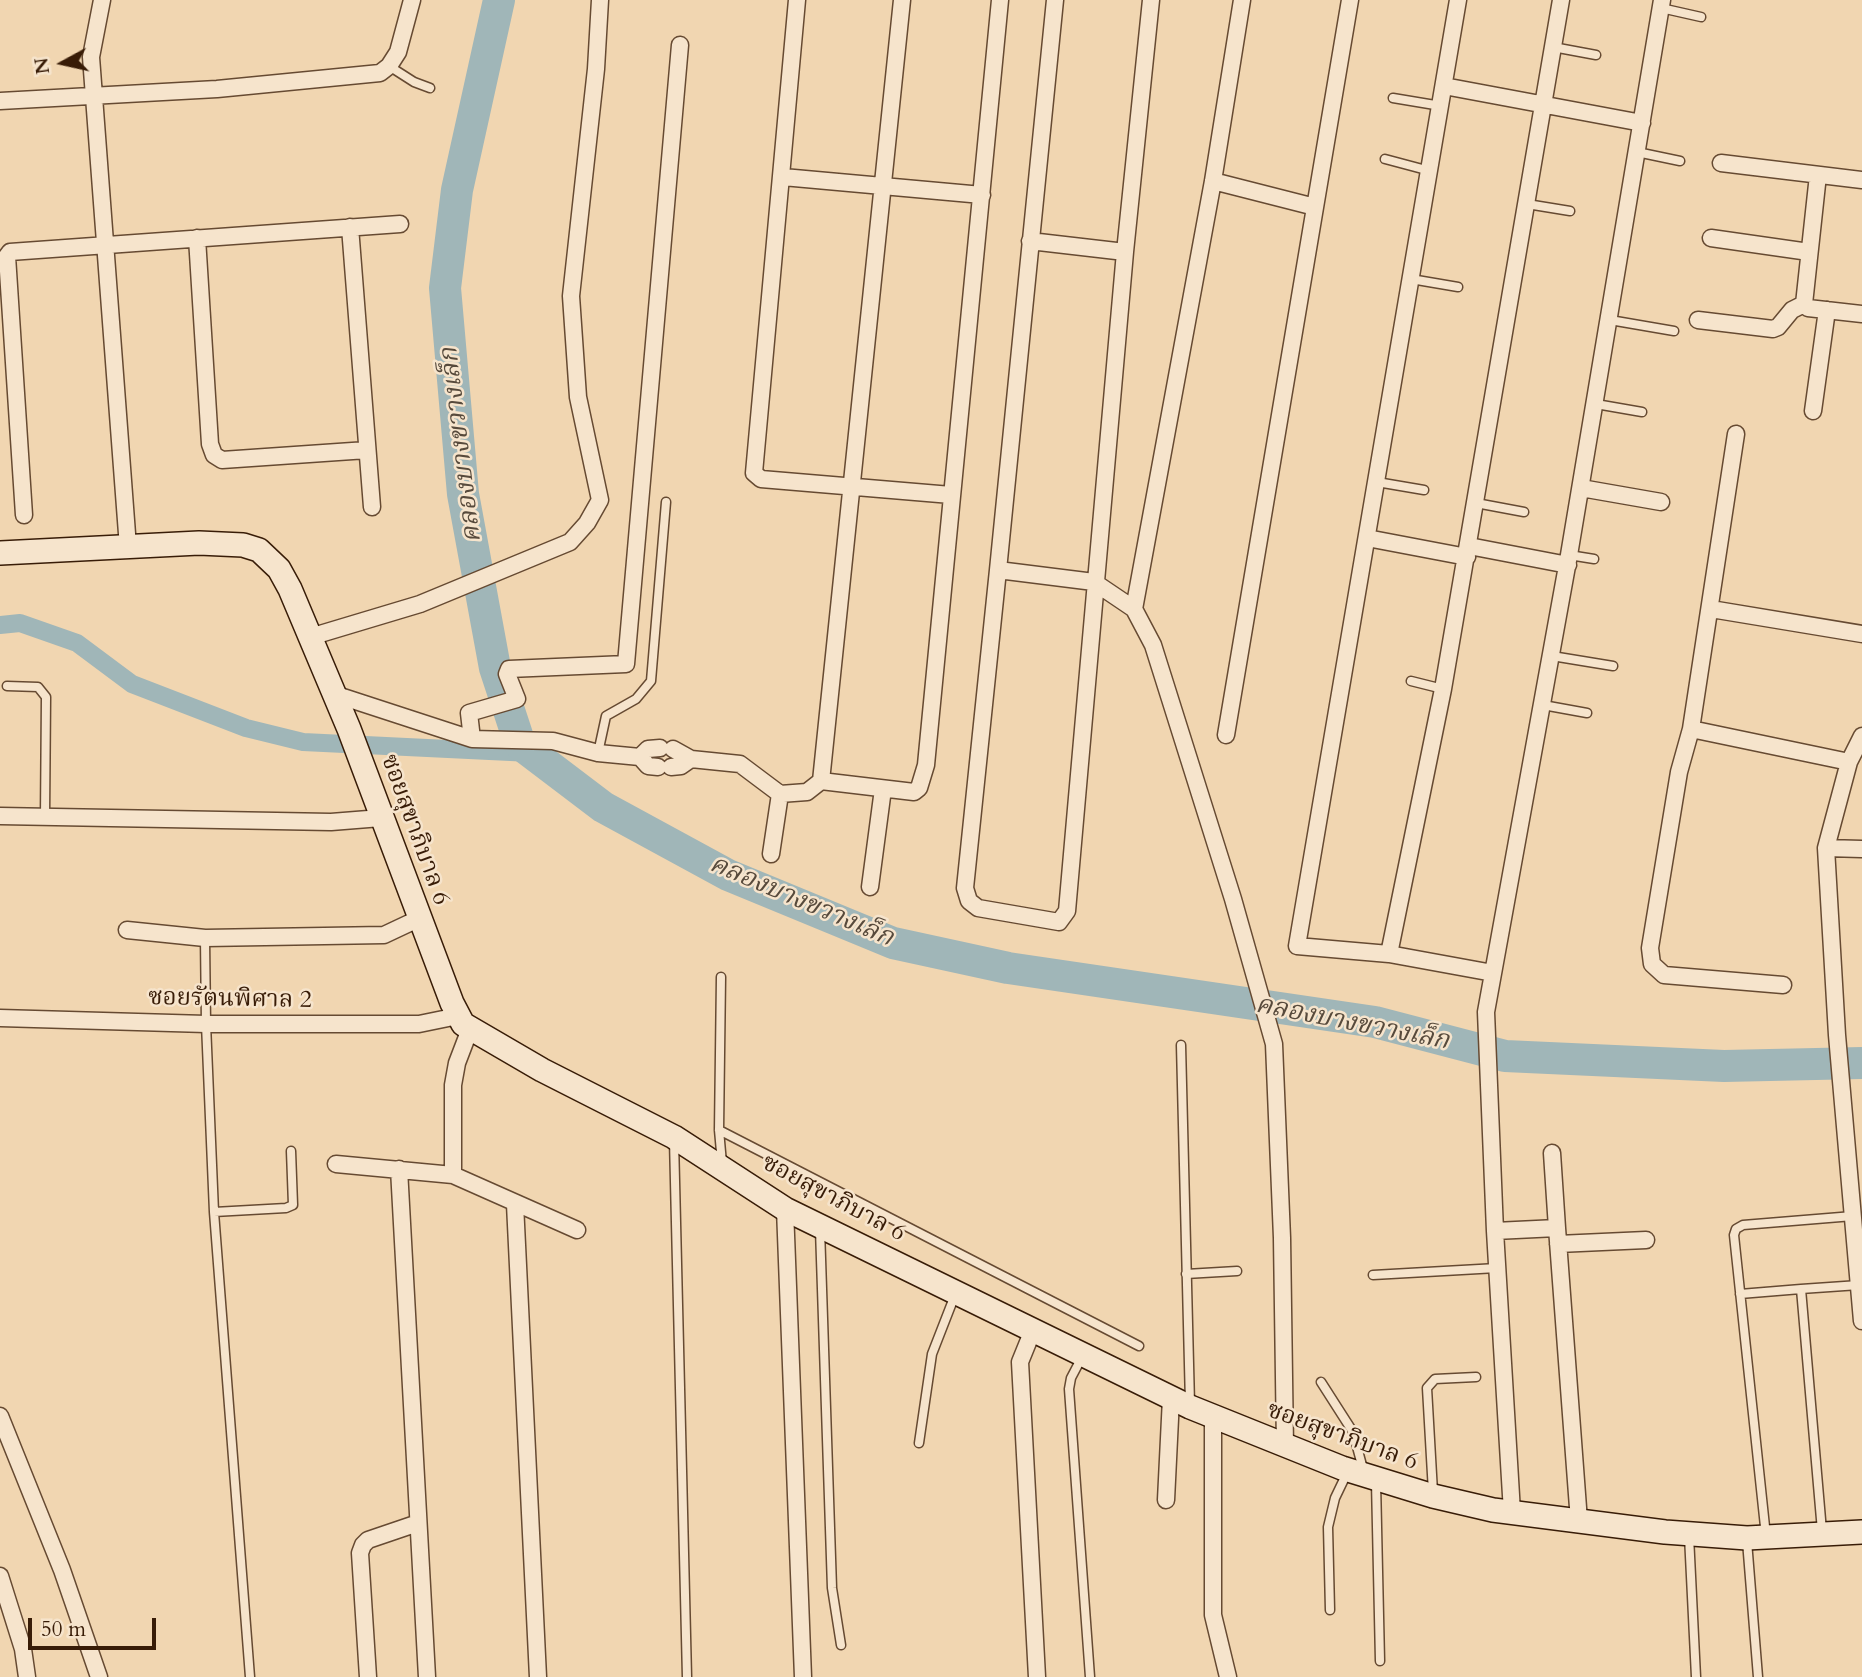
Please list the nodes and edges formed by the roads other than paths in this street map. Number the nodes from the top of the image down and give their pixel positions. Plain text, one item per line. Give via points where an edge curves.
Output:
1 (102, 0) edge
2 (412, 0) edge
3 (600, 0) edge
4 (797, 0) edge
5 (902, 0) edge
6 (1000, 0) edge
7 (1055, 0) edge
8 (1151, 0) edge
9 (1242, 0) edge
10 (1350, 0) edge
11 (1458, 0) edge
12 (1561, 0) edge
13 (1661, 4) edge
14 (1701, 17) dead end
15 (680, 45) dead end
16 (1553, 47) junction
17 (1596, 55) dead end
18 (390, 66) junction
19 (1444, 86) junction
20 (430, 88) dead end
21 (93, 96) junction
22 (1393, 98) dead end
23 (0, 101) edge
24 (1544, 104) junction
25 (1441, 106) junction
26 (1642, 123) junction
27 (1637, 152) junction
28 (1385, 159) dead end
29 (1680, 161) dead end
30 (1721, 163) dead end
31 (1430, 171) junction
32 (1818, 175) junction
33 (783, 177) junction
34 (1862, 180) edge
35 (1213, 181) junction
36 (881, 186) junction
37 (982, 195) junction
38 (1527, 204) junction
39 (1315, 207) junction
40 (1570, 211) dead end
41 (400, 224) dead end
42 (350, 227) junction
43 (197, 238) junction
44 (1711, 239) dead end
45 (1030, 241) junction
46 (103, 243) junction
47 (1125, 252) junction
48 (1809, 252) junction
49 (1411, 279) junction
50 (1458, 287) dead end
51 (1804, 304) junction
52 (1827, 310) junction
53 (1862, 314) edge
54 (1610, 320) junction
55 (1698, 320) dead end
56 (1674, 331) dead end
57 (1595, 404) junction
58 (1813, 411) dead end
59 (1642, 412) dead end
60 (1737, 433) dead end
61 (367, 450) junction
62 (1377, 482) junction
63 (851, 485) junction
64 (1581, 488) junction
65 (1424, 490) dead end
66 (951, 495) junction
67 (666, 502) dead end
68 (1661, 502) dead end
69 (1476, 503) junction
70 (372, 507) dead end
71 (1524, 512) dead end
72 (24, 514) dead end
73 (1367, 538) junction
74 (128, 547) junction
75 (1468, 552) junction
76 (0, 553) edge
77 (1594, 559) dead end
78 (1569, 560) junction
79 (998, 570) junction
80 (1094, 582) junction
81 (1711, 609) junction
82 (1134, 610) junction
83 (1862, 634) edge
84 (310, 637) junction
85 (1552, 656) junction
86 (1613, 666) dead end
87 (1411, 681) dead end
88 (7, 686) dead end
89 (1443, 689) junction
90 (337, 700) junction
91 (1543, 705) junction
92 (1587, 713) dead end
93 (1691, 729) junction
94 (1226, 735) dead end
95 (1862, 736) edge
96 (472, 738) junction
97 (598, 753) junction
98 (640, 757) junction
99 (691, 759) junction
100 (1849, 762) junction
101 (821, 781) junction
102 (883, 789) junction
103 (780, 794) junction
104 (0, 816) edge
105 (46, 817) junction
106 (382, 818) junction
107 (1826, 848) junction
108 (1862, 849) edge
109 (771, 854) dead end
110 (870, 887) dead end
111 (418, 919) junction
112 (127, 930) dead end
113 (205, 938) junction
114 (1389, 954) junction
115 (1493, 973) junction
116 (721, 977) dead end
117 (1783, 985) dead end
118 (0, 1018) edge
119 (464, 1023) junction
120 (206, 1024) junction
121 (1181, 1045) dead end
122 (719, 1130) junction
123 (674, 1137) junction
124 (291, 1150) dead end
125 (1552, 1153) dead end
126 (336, 1164) dead end
127 (399, 1169) junction
128 (723, 1169) junction
129 (453, 1175) junction
130 (515, 1204) junction
131 (785, 1209) junction
132 (215, 1212) junction
133 (1853, 1216) junction
134 (820, 1226) junction
135 (577, 1230) dead end
136 (1495, 1231) junction
137 (1558, 1236) junction
138 (1646, 1240) dead end
139 (1497, 1268) junction
140 (1237, 1271) dead end
141 (1185, 1274) junction
142 (1373, 1275) dead end
143 (1859, 1285) junction
144 (1801, 1289) junction
145 (956, 1292) junction
146 (1740, 1294) junction
147 (1862, 1321) edge
148 (1033, 1330) junction
149 (1139, 1346) dead end
150 (1083, 1355) junction
151 (1476, 1377) dead end
152 (1321, 1382) dead end
153 (1180, 1403) junction
154 (0, 1416) edge
155 (1213, 1416) junction
156 (919, 1443) dead end
157 (1285, 1447) junction
158 (1363, 1475) junction
159 (1433, 1496) junction
160 (1166, 1500) dead end
161 (1512, 1512) junction
162 (1579, 1521) junction
163 (418, 1523) junction
164 (1862, 1532) edge
165 (1689, 1534) junction
166 (1822, 1534) junction
167 (1756, 1537) junction
168 (0, 1576) edge
169 (4, 1602) edge
170 (1330, 1610) dead end
171 (841, 1645) dead end
172 (1380, 1661) dead end
173 (27, 1677) edge
174 (99, 1677) edge
175 (250, 1677) edge
176 (368, 1677) edge
177 (427, 1677) edge
178 (538, 1677) edge
179 (687, 1677) edge
180 (803, 1677) edge
181 (1037, 1677) edge
182 (1090, 1677) edge
183 (1228, 1677) edge
184 (1696, 1677) edge
185 (1758, 1677) edge

1 - 21 street via 91,57
2 - 18 street
3 - 84 street via 571,296 578,397 600,500 570,541 420,604
4 - 33 street
5 - 36 street
6 - 37 street
7 - 45 street
8 - 47 street
9 - 35 street
10 - 39 street
11 - 19 street
12 - 16 street
13 - 14 lane
13 - 26 street
15 - 96 street via 626,664 509,670 517,696 514,701 469,713
16 - 17 lane
16 - 24 street
18 - 20 lane
18 - 21 street via 380,73 323,79
19 - 24 street
19 - 25 street
21 - 23 street
21 - 46 street
22 - 25 lane
24 - 26 street
24 - 38 street
25 - 31 street
26 - 27 street
27 - 29 lane
27 - 54 street
28 - 31 lane
30 - 32 street
31 - 49 street
32 - 34 street
32 - 48 street
33 - 36 street
33 - 63 street via 753,469 761,478
35 - 39 street
35 - 82 street
36 - 37 street
36 - 63 street
37 - 66 street
38 - 40 lane
38 - 69 street
39 - 94 street
41 - 42 street
42 - 43 street
42 - 61 street
43 - 46 street
43 - 61 street via 214,455 222,460
44 - 48 street
45 - 47 street
45 - 79 street
46 - 72 street via 15,249 7,256
46 - 74 street
47 - 80 street
48 - 51 street
49 - 50 lane
49 - 62 street
51 - 52 street
51 - 55 street via 1773,329
52 - 53 street
52 - 58 street
54 - 56 lane
54 - 57 street
57 - 59 lane
57 - 64 street
60 - 81 street
61 - 70 street
62 - 65 lane
62 - 73 street
63 - 66 street
63 - 101 street
64 - 68 street
64 - 78 street
66 - 102 street via 926,765 914,792
67 - 97 lane via 651,681 636,699 606,716
69 - 71 lane
69 - 75 street
73 - 75 street
73 - 114 street via 1297,946
74 - 76 street, ซอยสุขาภิบาล 6
74 - 84 street, ซอยสุขาภิบาล 6 via 199,543 259,550 279,569
75 - 78 street
75 - 89 street
77 - 78 lane
78 - 85 street
79 - 80 street
79 - 80 street via 965,888 968,901 978,908 1046,921 1059,922 1067,911
80 - 82 street
81 - 83 street
81 - 93 street
82 - 157 street via 1153,645 1254,966 1273,1044
84 - 90 street, ซอยสุขาภิบาล 6
85 - 86 lane
85 - 91 street
87 - 89 lane
88 - 105 lane via 38,687 46,697
89 - 114 street
90 - 96 street
90 - 106 street, ซอยสุขาภิบาล 6
91 - 92 lane
91 - 115 street
93 - 100 street
93 - 117 street via 1674,799 1650,948 1652,964 1664,975
95 - 100 street
96 - 97 street via 553,741
97 - 98 street
98 - 99 street via 648,749 667,748
98 - 99 street via 648,766 665,767 681,766
99 - 103 street via 740,764
100 - 107 street
101 - 102 street
101 - 103 street via 807,792
102 - 110 street
103 - 109 street
104 - 105 street
105 - 106 street via 331,822
106 - 111 street, ซอยสุขาภิบาล 6
107 - 108 street
107 - 133 street
111 - 113 street via 384,935
111 - 119 street, ซอยสุขาภิบาล 6
112 - 113 street
113 - 120 lane
114 - 115 street
115 - 136 street via 1486,1012
116 - 122 lane
118 - 120 street, ซอยรัตนพิศาล 2
119 - 120 street, ซอยรัตนพิศาล 2
119 - 123 street, ซอยสุขาภิบาล 6
119 - 129 street via 453,1085
120 - 132 lane
121 - 141 lane
122 - 128 lane
122 - 149 lane
123 - 128 street, ซอยสุขาภิบาล 6
123 - 179 lane
124 - 132 lane via 293,1205
125 - 137 street
126 - 127 street
127 - 129 street
127 - 163 street
128 - 131 street, ซอยสุขาภิบาล 6
129 - 130 street
130 - 135 street
130 - 178 street
131 - 134 street, ซอยสุขาภิบาล 6
131 - 180 street
132 - 175 lane
133 - 143 street
133 - 146 lane via 1736,1229
134 - 145 street, ซอยสุขาภิบาล 6
134 - 171 lane via 832,1588
136 - 137 street
136 - 139 street
137 - 138 street
137 - 162 street
139 - 142 lane
139 - 161 street
140 - 141 lane
141 - 153 lane
143 - 144 lane
143 - 147 street
144 - 146 lane
144 - 166 lane
145 - 148 street, ซอยสุขาภิบาล 6
145 - 156 lane via 932,1354
146 - 167 lane
148 - 150 street, ซอยสุขาภิบาล 6
148 - 181 street via 1020,1362
150 - 153 street, ซอยสุขาภิบาล 6
150 - 182 lane via 1069,1389
151 - 159 lane via 1436,1379 1427,1388
152 - 158 lane via 1353,1432
153 - 155 street, ซอยสุขาภิบาล 6
153 - 160 street
154 - 174 street
155 - 157 street, ซอยสุขาภิบาล 6
155 - 183 street via 1213,1615
157 - 158 street, ซอยสุขาภิบาล 6
158 - 159 street, ซอยสุขาภิบาล 6
158 - 170 lane via 1335,1498 1328,1527
158 - 172 lane
159 - 161 street, ซอยสุขาภิบาล 6
161 - 162 street, ซอยสุขาภิบาล 6
162 - 165 street, ซอยสุขาภิบาล 6
163 - 176 street via 368,1540 360,1553
163 - 177 street
164 - 166 street, ซอยสุขาภิบาล 6
165 - 167 street, ซอยสุขาภิบาล 6
165 - 184 lane
166 - 167 street, ซอยสุขาภิบาล 6
167 - 185 lane
168 - 169 street
169 - 173 street via 23,1649

